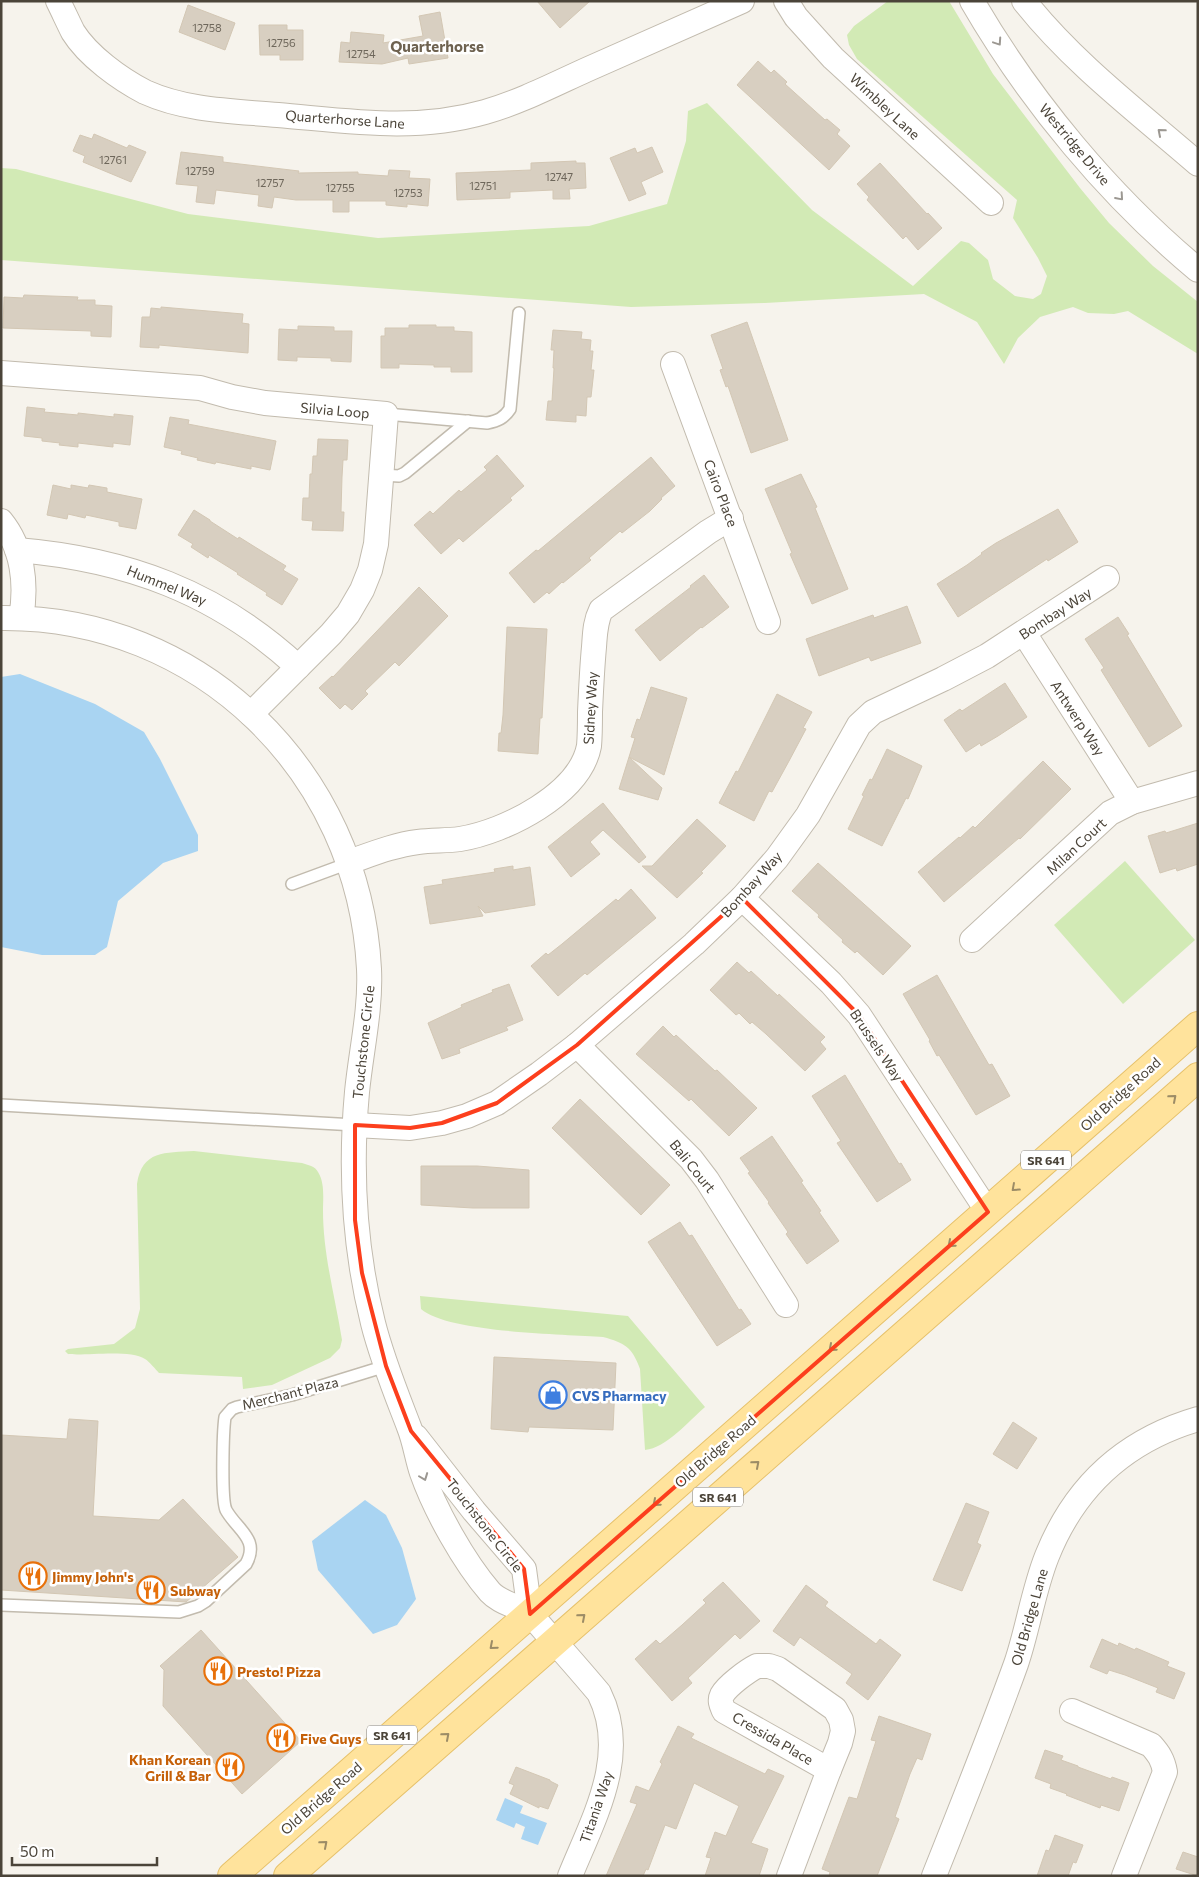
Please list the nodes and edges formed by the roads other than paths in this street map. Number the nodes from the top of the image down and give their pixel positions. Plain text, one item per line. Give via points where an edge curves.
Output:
1 (58, 1) edge
2 (742, 1) edge
3 (786, 1) edge
4 (972, 1) edge
5 (1024, 1) edge
6 (1198, 164) edge
7 (991, 203) dead end
8 (1198, 270) edge
9 (519, 313) dead end
10 (672, 364) dead end
11 (1, 373) edge
12 (386, 414) junction
13 (468, 422) junction
14 (381, 475) junction
15 (731, 518) junction
16 (1, 521) edge
17 (17, 550) junction
18 (1107, 578) dead end
19 (11, 618) edge
20 (768, 622) dead end
21 (1024, 633) junction
22 (298, 666) junction
23 (251, 714) junction
24 (1198, 783) edge
25 (1132, 802) junction
26 (349, 862) junction
27 (292, 884) dead end
28 (742, 898) junction
29 (972, 940) dead end
30 (1198, 1026) edge
31 (577, 1045) junction
32 (1198, 1077) edge
33 (1, 1105) edge
34 (355, 1125) junction
35 (988, 1212) junction
36 (786, 1305) dead end
37 (386, 1366) junction
38 (1198, 1419) edge
39 (411, 1431) junction
40 (1, 1605) edge
41 (530, 1614) junction
42 (554, 1642) junction
43 (1072, 1711) dead end
44 (829, 1770) junction
45 (232, 1876) edge
46 (288, 1876) edge
47 (570, 1876) edge
48 (789, 1876) edge
49 (934, 1876) edge
50 (1124, 1876) edge

1 - 2 street, Quarterhorse Lane via 74,32 101,63 146,92 167,100 196,108 402,125 440,122 523,99
3 - 7 street, Wimbley Lane via 833,58
4 -> 8 street, Westridge Drive via 1016,70 1058,126 1124,202
6 -> 5 street via 1075,58
9 - 13 lane via 510,408 506,416 497,422
10 - 15 street, Cairo Place
11 - 12 street, Silvia Loop via 200,388 265,403
12 - 13 lane
12 - 14 street, Silvia Loop
13 - 14 lane via 405,473
14 - 22 street, Silvia Loop via 376,544 362,590 348,614
15 - 20 street, Cairo Place
15 - 26 street, Sidney Way via 601,610 596,621 589,745 585,761 564,787 514,822 487,833 402,845
16 - 17 street
17 - 19 street via 23,575 23,604
17 - 22 street, Hummel Way via 99,561 169,583 234,616
18 - 21 street, Bombay Way
19 - 23 street, Touchstone Circle via 74,624 137,643 210,681
21 - 25 street, Antwerp Way
21 - 28 street, Bombay Way via 987,656 873,712 859,725 808,815
22 - 23 street, Silvia Loop
23 - 26 street, Touchstone Circle via 278,741 317,793
24 - 25 street, Milan Court
25 - 29 street, Milan Court via 1098,822
26 - 27 lane
26 - 34 street, Touchstone Circle via 366,932 370,972
28 - 31 street, Bombay Way
28 - 35 street, Brussels Way via 831,983 859,1015
30 -> 35 main road, Old Bridge Road / SR 641
31 - 34 street, Bombay Way via 497,1103 467,1116 410,1128
31 - 36 street, Bali Court via 691,1159
42 -> 32 main road, SR 641
33 - 34 lane
34 - 37 street, Touchstone Circle via 355,1220 373,1325
35 -> 41 main road, Old Bridge Road / SR 641
37 - 39 street, Touchstone Circle
37 - 40 lane, Merchant Plaza via 292,1395 238,1406 225,1417 222,1497 226,1510 247,1537 250,1557 198,1606 179,1612
38 - 49 street, Old Bridge Lane via 1145,1440 1123,1455 1098,1476 1062,1522 1047,1557 1013,1671
39 - 41 street, Touchstone Circle via 474,1512 524,1569
39 -> 41 street, Touchstone Circle via 434,1503 467,1559 495,1597
41 - 42 street, Titania Way
41 -> 45 main road, Old Bridge Road / SR 641
46 -> 42 main road, SR 641
42 - 47 street, Titania Way via 599,1693 610,1723 612,1746 610,1769
43 - 50 street via 1151,1745 1164,1763 1165,1772
44 - 44 street, Cressida Place via 724,1711 722,1695 757,1666 778,1669 834,1709 841,1720 843,1731
44 - 48 street, Cressida Place

